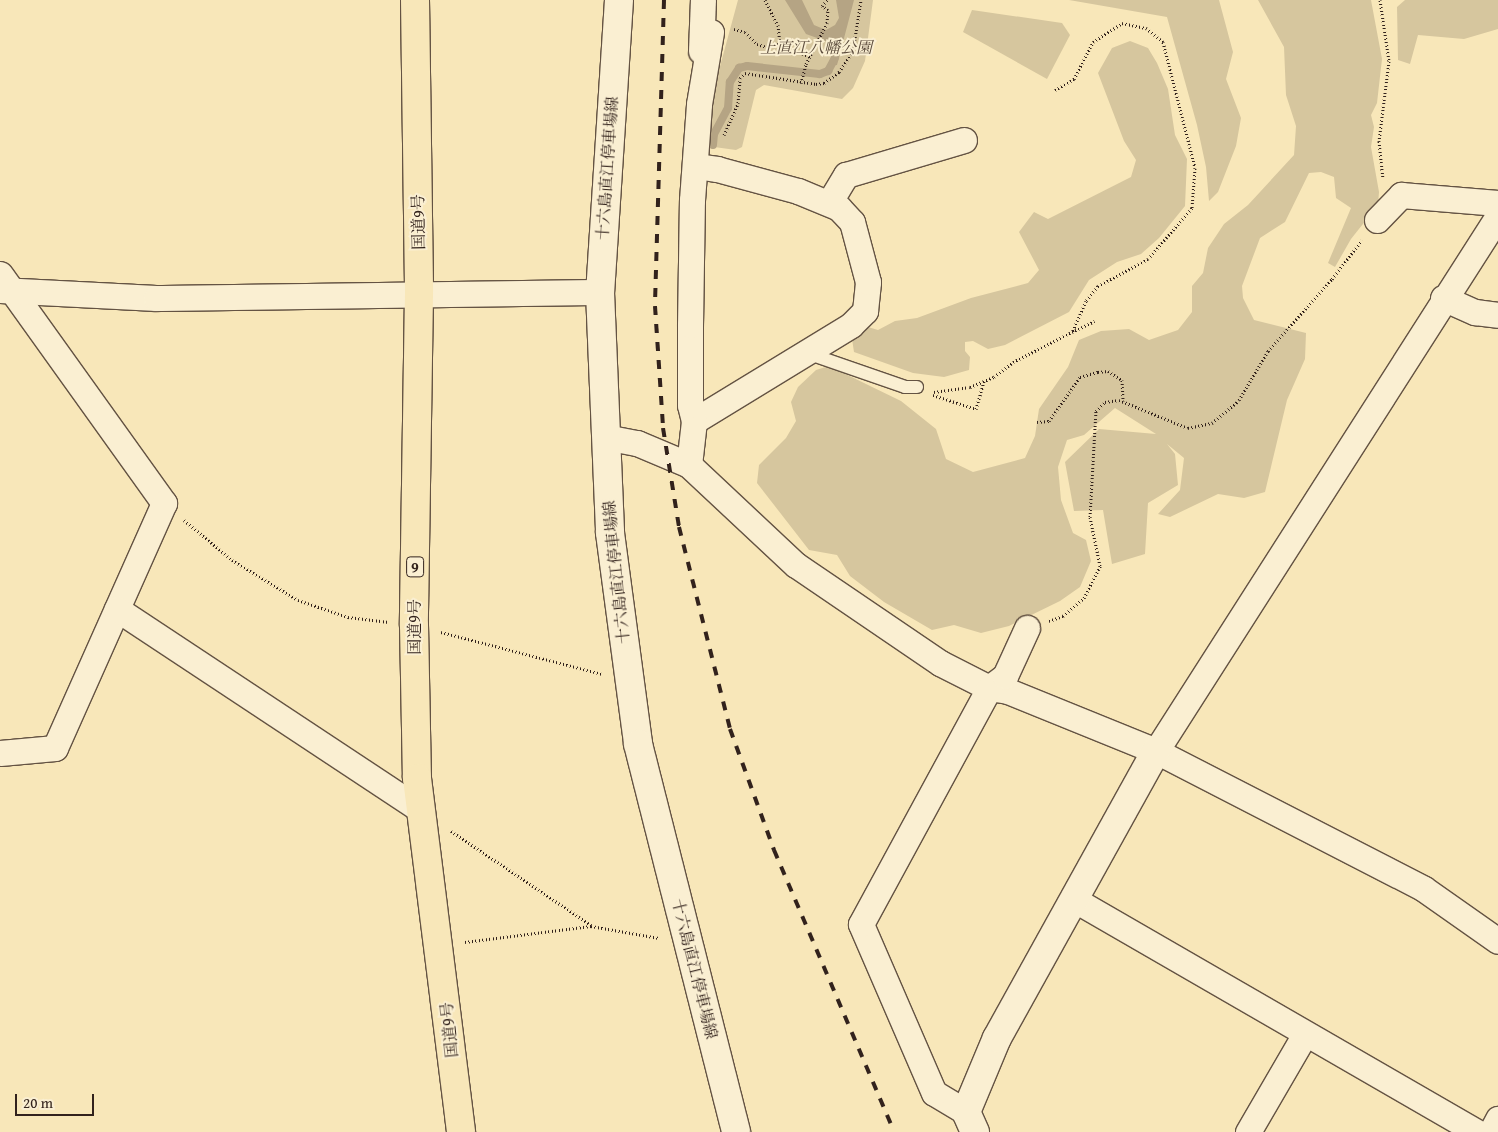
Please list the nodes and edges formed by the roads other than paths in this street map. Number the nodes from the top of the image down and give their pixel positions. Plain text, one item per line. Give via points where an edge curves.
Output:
1 (416, 0) edge
2 (619, 0) edge
3 (703, 0) edge
4 (711, 32) road end
5 (699, 104) junction
6 (964, 140) dead end
7 (704, 167) junction
8 (829, 203) junction
9 (1489, 205) edge
10 (1377, 220) road end
11 (3, 284) edge
12 (600, 292) junction
13 (419, 294) junction
14 (1443, 298) junction
15 (1498, 315) edge
16 (807, 353) junction
17 (921, 388) road end
18 (694, 422) junction
19 (605, 437) junction
20 (688, 465) junction
21 (117, 608) junction
22 (1027, 628) road end
23 (989, 688) junction
24 (0, 752) edge
25 (1156, 752) junction
26 (420, 809) junction
27 (1075, 900) junction
28 (1498, 941) edge
29 (1305, 1034) junction
30 (1498, 1119) edge
31 (970, 1122) edge
32 (461, 1132) edge
33 (736, 1132) edge
34 (1248, 1132) edge
35 (1477, 1132) edge
36 (1491, 1132) edge

1 - 13 highway, 国道9号 / 9
2 - 12 main road, 十六島直江停車場線
3 - 5 street
4 - 5 street
5 - 7 street
6 - 8 street via 846,175
7 - 8 street via 798,191
7 - 18 street via 690,325 690,405
8 - 16 street via 839,208 852,222 868,282 865,311 851,325
9 - 10 street via 1401,195
9 - 14 street
11 - 13 street via 156,298
11 - 21 street via 164,503
12 - 13 street
12 - 19 main road, 十六島直江停車場線
13 - 26 highway, 国道9号 / 9 via 414,625
14 - 15 street via 1475,312
14 - 25 street
16 - 17 lane via 905,387
16 - 18 street
18 - 20 street
19 - 20 street via 637,443
19 - 33 main road, 十六島直江停車場線 via 610,533 638,744
20 - 23 street via 796,566 940,663
21 - 24 street via 55,748
21 - 26 street
22 - 23 street via 1005,676
23 - 25 street via 1008,691
23 - 31 street via 861,924 934,1093
25 - 27 main road
25 - 28 street via 1424,889
26 - 32 highway, 国道9号 / 9
27 - 29 street
27 - 31 main road via 998,1038
29 - 34 street
29 - 35 street
30 - 36 street

